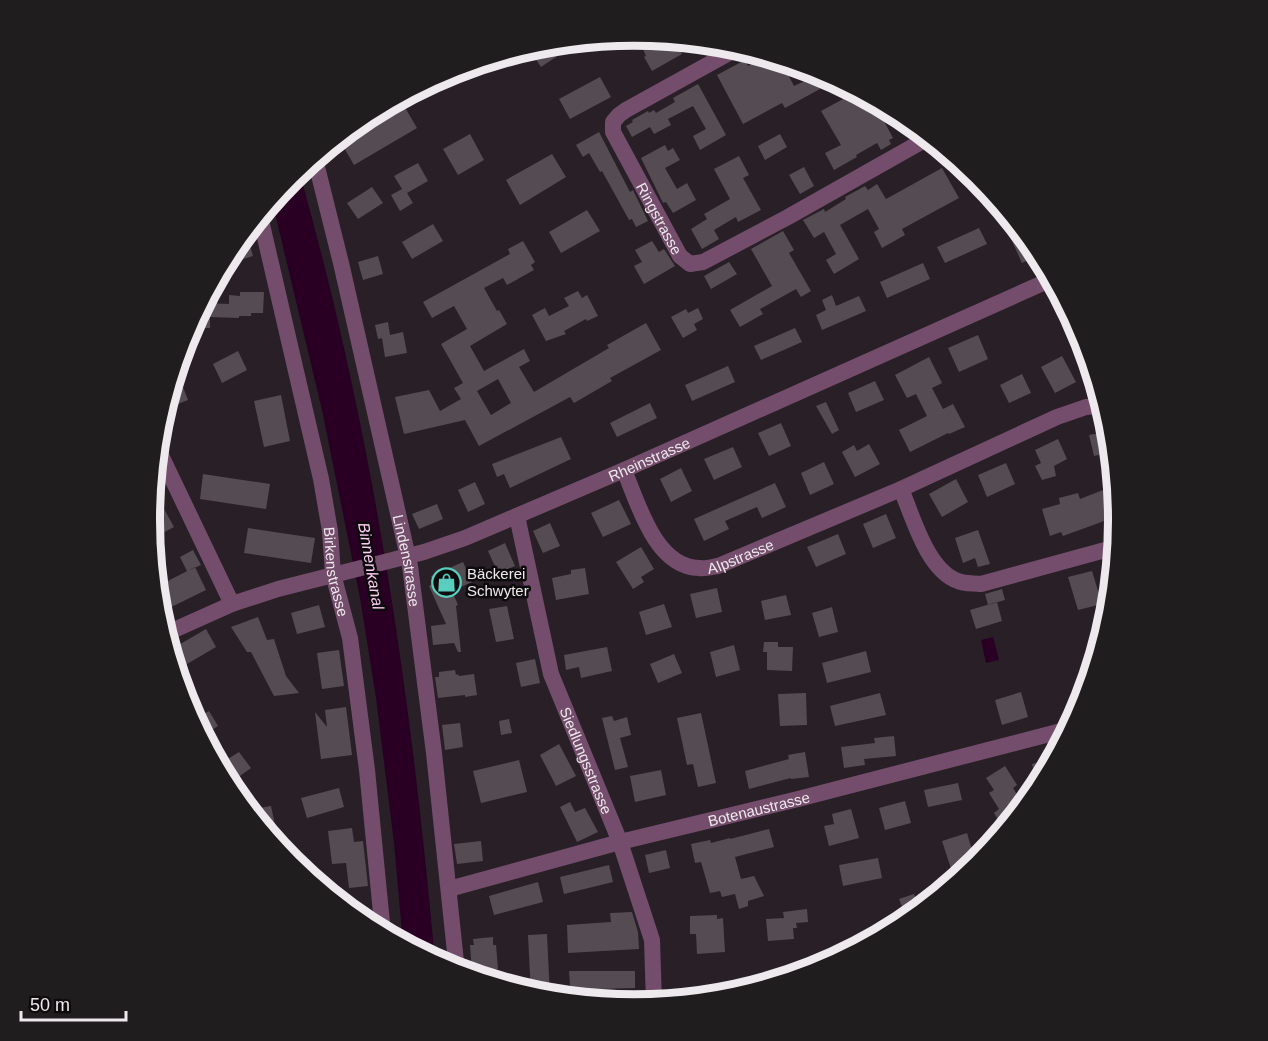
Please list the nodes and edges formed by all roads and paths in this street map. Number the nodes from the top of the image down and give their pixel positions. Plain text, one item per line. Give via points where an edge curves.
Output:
1 (724, 56) edge
2 (920, 142) edge
3 (317, 168) edge
4 (262, 227) edge
5 (1043, 283) edge
6 (1094, 406) edge
7 (164, 461) edge
8 (624, 470) junction
9 (901, 489) junction
10 (517, 516) junction
11 (1107, 550) edge
12 (403, 558) junction
13 (338, 573) junction
14 (232, 604) junction
15 (173, 630) edge
16 (1057, 734) edge
17 (620, 842) junction
18 (449, 889) junction
19 (382, 922) edge
20 (456, 959) edge
21 (654, 993) edge

1 - 2 street, Ringstrasse via 626,110 613,122 613,132 637,178 680,256 690,264 703,262 777,223
3 - 12 street, Lindenstrasse
4 - 13 street, Birkenstrasse via 321,479
5 - 8 street, Rheinstrasse
6 - 9 street, Alpstrasse via 1057,417
7 - 14 street
8 - 9 street, Alpstrasse via 651,535 664,552 683,565 698,568 718,566
8 - 10 street, Rheinstrasse
9 - 11 street via 930,556 942,573 959,582 981,584
10 - 12 street, Rheinstrasse
10 - 17 street, Siedlungsstrasse via 551,674
12 - 13 street, Rheinstrasse
12 - 18 street, Lindenstrasse via 410,566
13 - 14 street, Rheinstrasse
13 - 19 street, Birkenstrasse via 355,674
14 - 15 street, Rheinstrasse
16 - 17 street, Botenaustrasse
17 - 18 street, Botenaustrasse
17 - 21 street, Siedlungsstrasse via 652,940
18 - 20 street, Lindenstrasse

